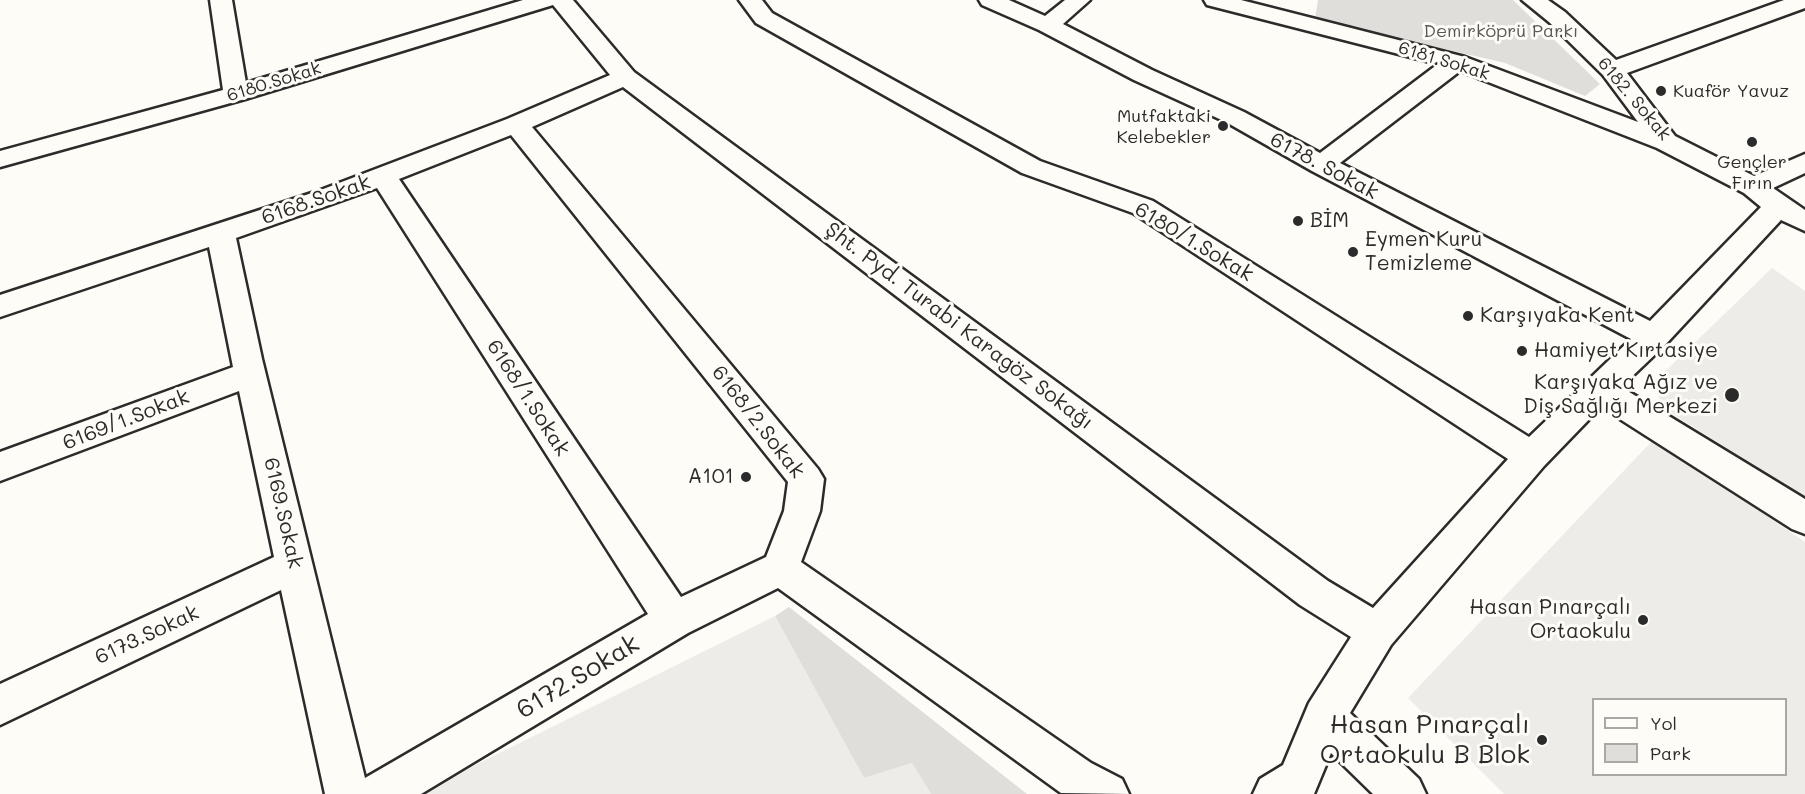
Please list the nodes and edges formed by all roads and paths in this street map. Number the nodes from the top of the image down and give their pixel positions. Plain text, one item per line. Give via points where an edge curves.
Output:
1 (221, 0) edge
2 (547, 0) edge
3 (561, 0) edge
4 (750, 0) edge
5 (990, 0) edge
6 (1078, 0) edge
7 (1215, 0) edge
8 (1533, 0) edge
9 (1805, 0) edge
10 (1265, 6) edge
11 (1047, 25) junction
12 (1457, 62) junction
13 (1612, 70) junction
14 (626, 77) junction
15 (236, 93) junction
16 (516, 124) junction
17 (1666, 142) junction
18 (0, 159) edge
19 (1805, 162) edge
20 (1321, 165) junction
21 (383, 176) junction
22 (1755, 187) junction
23 (1778, 206) junction
24 (1805, 222) edge
25 (221, 232) junction
26 (0, 306) edge
27 (1654, 337) junction
28 (251, 373) junction
29 (1598, 389) junction
30 (1532, 456) junction
31 (0, 467) edge
32 (1805, 518) edge
33 (295, 565) junction
34 (780, 568) junction
35 (674, 620) junction
36 (1377, 632) junction
37 (0, 705) edge
38 (1324, 717) junction
39 (347, 794) edge
40 (380, 794) edge
41 (1107, 794) edge
42 (1275, 794) edge
43 (1404, 794) edge

1 - 15 street
2 - 15 street, 6180.Sokak
3 - 14 street, Şht. Pyd. Turabi Karagöz Sokağı
4 - 30 street, 6180/1.Sokak via 764,18 1031,167 1143,207
5 - 11 street, 6178. Sokak
6 - 11 street
7 - 10 street, 6181.Sokak
8 - 13 street, 6182. Sokak via 1557,17
9 - 13 street
10 - 12 street, 6181.Sokak
11 - 20 street, 6178. Sokak via 1235,117
12 - 17 street, 6181.Sokak
12 - 20 street
13 - 17 street, 6182. Sokak
14 - 16 street, 6168.Sokak
14 - 36 street, Şht. Pyd. Turabi Karagöz Sokağı via 1314,593
15 - 18 street, 6180.Sokak
16 - 21 street, 6168.Sokak
16 - 34 street, 6168/2.Sokak via 806,479 802,512
17 - 22 street, 6182. Sokak
19 - 22 street
20 - 27 street, 6178. Sokak
21 - 25 street, 6168.Sokak
21 - 35 street, 6168/1.Sokak
22 - 23 street, 6182. Sokak
23 - 24 street, 6182. Sokak
23 - 27 street
25 - 26 street, 6168.Sokak
25 - 28 street, 6169.Sokak
27 - 29 street
28 - 31 street, 6169/1.Sokak
28 - 33 street, 6169.Sokak
29 - 30 street
29 - 32 street
30 - 36 street
33 - 37 street, 6173.Sokak
33 - 39 street, 6169.Sokak
34 - 35 street, 6172.Sokak
34 - 41 street via 1076,778
35 - 40 street, 6172.Sokak
36 - 38 street
38 - 42 street via 1298,780
38 - 43 street

